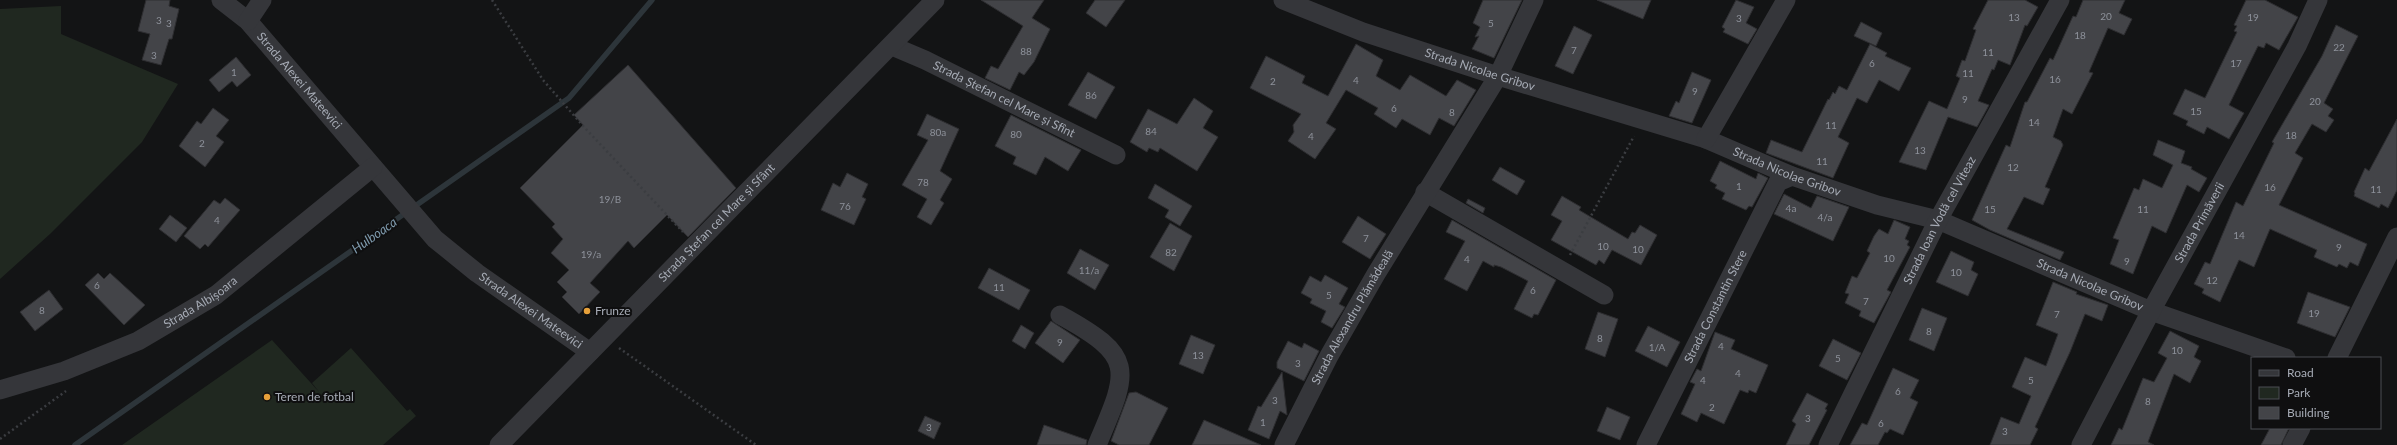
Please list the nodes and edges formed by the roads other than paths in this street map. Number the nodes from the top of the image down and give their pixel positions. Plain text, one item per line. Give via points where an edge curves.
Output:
1 (220, 0) edge
2 (262, 0) edge
3 (935, 0) edge
4 (1283, 0) edge
5 (1534, 0) edge
6 (1786, 0) edge
7 (2060, 0) edge
8 (2318, 0) edge
9 (248, 21) junction
10 (892, 46) junction
11 (1498, 76) junction
12 (1706, 139) junction
13 (1116, 155) dead end
14 (373, 167) junction
15 (1792, 176) junction
16 (1425, 192) junction
17 (1938, 220) junction
18 (2397, 237) edge
19 (1604, 294) dead end
20 (2151, 311) junction
21 (1060, 315) dead end
22 (590, 352) junction
23 (2283, 357) edge
24 (2337, 357) edge
25 (0, 390) edge
26 (2300, 429) edge
27 (499, 445) edge
28 (1097, 445) edge
29 (1284, 445) edge
30 (1646, 445) edge
31 (1828, 445) edge
32 (2081, 445) edge
33 (2292, 445) edge

1 - 9 street, Strada Alexei Mateevici
2 - 9 street
3 - 10 street, Strada Ștefan cel Mare și Sfânt
4 - 11 street, Strada Nicolae Gribov via 1363,32
5 - 11 street, Strada Alexandru Plămădeală
6 - 12 street
7 - 17 street, Strada Ioan Vodă cel Viteaz
8 - 20 street, Strada Primăverii via 2296,46
9 - 14 street, Strada Alexei Mateevici
10 - 13 street, Strada Ștefan cel Mare și Sfînt via 926,60
10 - 22 street, Strada Ștefan cel Mare și Sfânt
11 - 12 street, Strada Nicolae Gribov
11 - 16 street, Strada Alexandru Plămădeală
12 - 15 street, Strada Nicolae Gribov
14 - 22 street, Strada Alexei Mateevici via 435,239 477,273
14 - 25 street, Strada Albișoara via 216,295 138,341 64,371
15 - 17 street, Strada Nicolae Gribov via 1878,205
15 - 30 street, Strada Constantin Stere via 1778,182
16 - 19 street
16 - 29 street, Strada Alexandru Plămădeală via 1329,356
17 - 20 street, Strada Nicolae Gribov
17 - 31 street, Strada Ioan Vodă cel Viteaz
18 - 24 street
20 - 23 street, Strada Nicolae Gribov
20 - 32 street, Strada Primăverii
21 - 28 street via 1104,342 1114,353 1119,366 1121,382 1118,395
22 - 27 street, Strada Ștefan cel Mare și Sfânt
26 - 33 street

